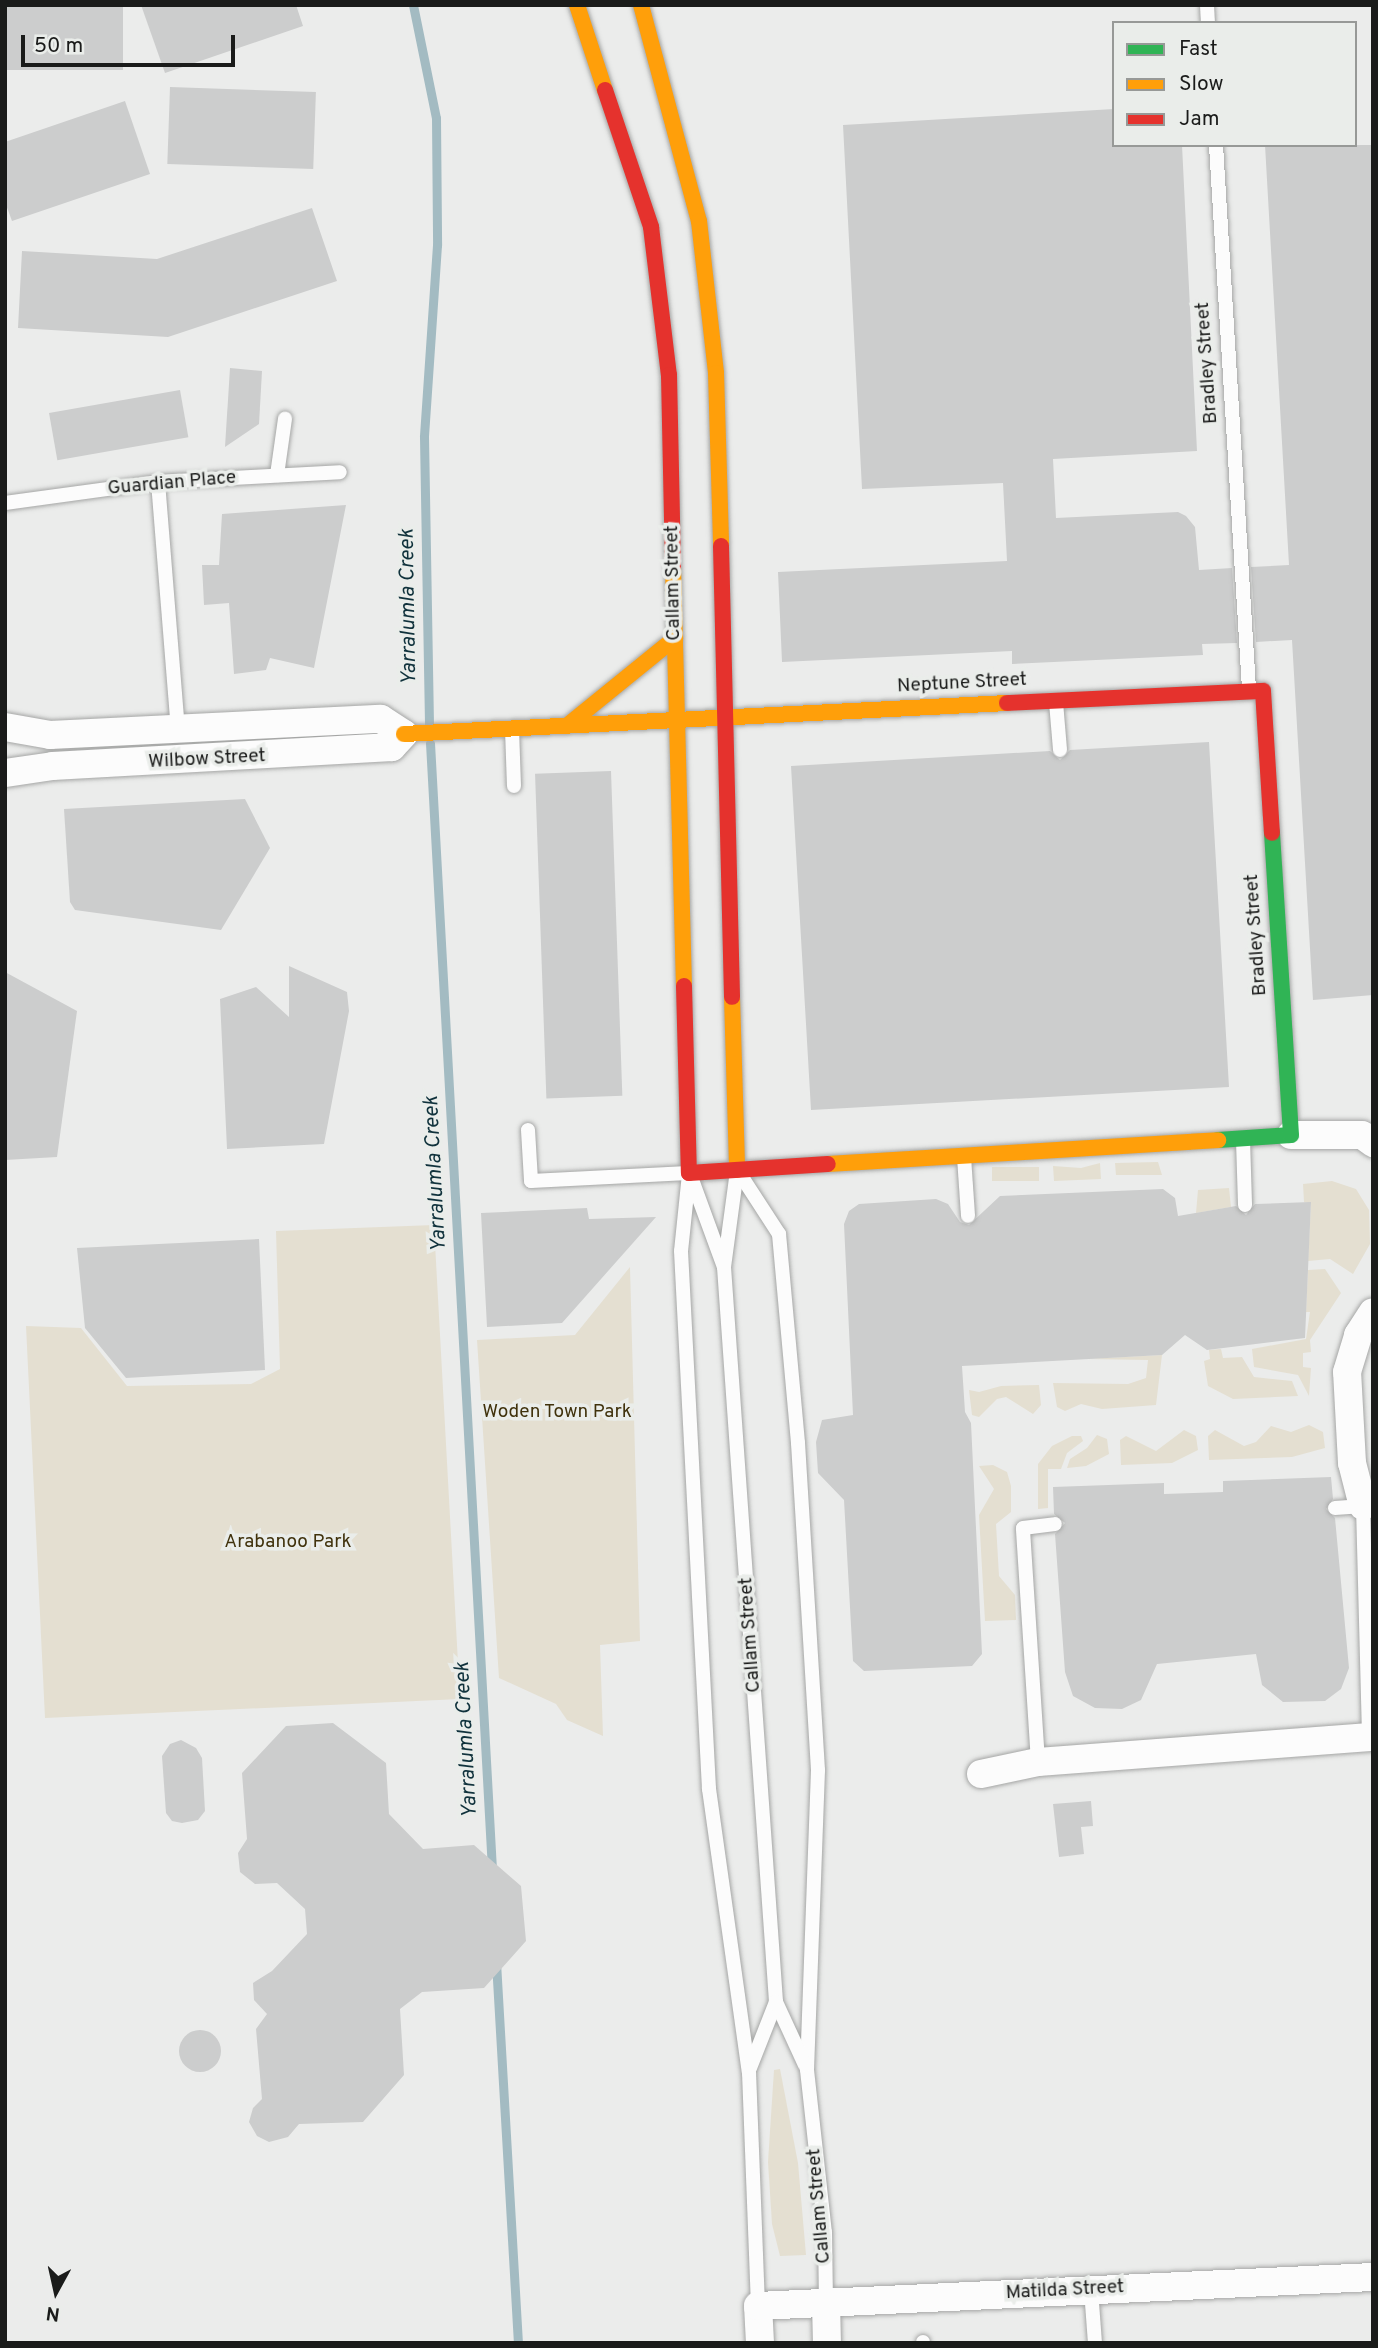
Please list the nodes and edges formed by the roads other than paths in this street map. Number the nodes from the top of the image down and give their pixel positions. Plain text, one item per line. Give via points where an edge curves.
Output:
1 (577, 5) edge
2 (641, 5) edge
3 (1216, 147) edge
4 (285, 419) dead end
5 (340, 471) dead end
6 (277, 475) junction
7 (158, 482) junction
8 (5, 503) edge
9 (676, 638) junction
10 (1249, 692) junction
11 (1056, 701) junction
12 (724, 717) junction
13 (677, 719) junction
14 (568, 725) junction
15 (5, 727) edge
16 (177, 728) junction
17 (512, 728) junction
18 (404, 734) junction
19 (1060, 750) dead end
20 (5, 773) edge
21 (514, 786) dead end
22 (528, 1130) dead end
23 (1291, 1135) junction
24 (1242, 1139) junction
25 (1373, 1143) edge
26 (964, 1156) junction
27 (737, 1170) junction
28 (689, 1173) junction
29 (1245, 1205) dead end
30 (968, 1216) dead end
31 (724, 1267) junction
32 (1373, 1312) edge
33 (1363, 1506) junction
34 (1335, 1508) dead end
35 (1055, 1524) dead end
36 (1371, 1737) edge
37 (1038, 1762) junction
38 (981, 1774) dead end
39 (776, 2002) junction
40 (807, 2070) junction
41 (749, 2072) junction
42 (1373, 2277) edge
43 (1091, 2290) junction
44 (827, 2303) junction
45 (758, 2306) junction
46 (760, 2343) edge
47 (827, 2343) edge
48 (1095, 2343) edge

1 - 9 street, Callam Street via 651,227 668,375
2 - 12 street via 699,221 716,373
3 - 10 lane, Bradley Street
4 - 6 lane
5 - 6 lane, Guardian Place
6 - 7 lane, Guardian Place
7 - 8 lane, Guardian Place
7 - 16 lane
9 - 13 street, Callam Street
9 - 14 street
10 - 11 street, Neptune Street
10 - 23 street, Bradley Street via 1263,691
11 - 12 street, Neptune Street
11 - 19 lane
12 - 13 street, Neptune Street
12 - 27 street
13 - 14 street, Wilbow Street
13 - 28 street, Callam Street
14 - 17 street, Wilbow Street
15 - 16 street, Wilbow Street via 50,735
16 - 18 street, Wilbow Street via 382,719
17 - 18 street, Wilbow Street
17 - 21 lane
18 - 20 street, Wilbow Street via 391,747 53,766
22 - 28 lane via 531,1181
23 - 24 street
23 - 25 street via 1362,1135
24 - 26 street
24 - 29 lane
26 - 27 street
26 - 30 lane
27 - 28 street
27 - 31 lane
27 - 40 lane via 779,1234 798,1443 818,1770
28 - 31 lane
28 - 41 lane via 681,1251 709,1789
31 - 39 lane, Callam Street
32 - 33 street via 1358,1335 1348,1371 1352,1463
33 - 34 lane
33 - 36 lane
35 - 37 lane via 1023,1528
36 - 37 street
37 - 38 street
39 - 40 lane
39 - 41 lane
40 - 44 lane, Callam Street via 825,2232
41 - 45 lane
42 - 43 street, Matilda Street
43 - 44 street, Matilda Street
43 - 48 lane
44 - 45 street, Matilda Street
44 - 47 street, Callam Street
45 - 46 street

